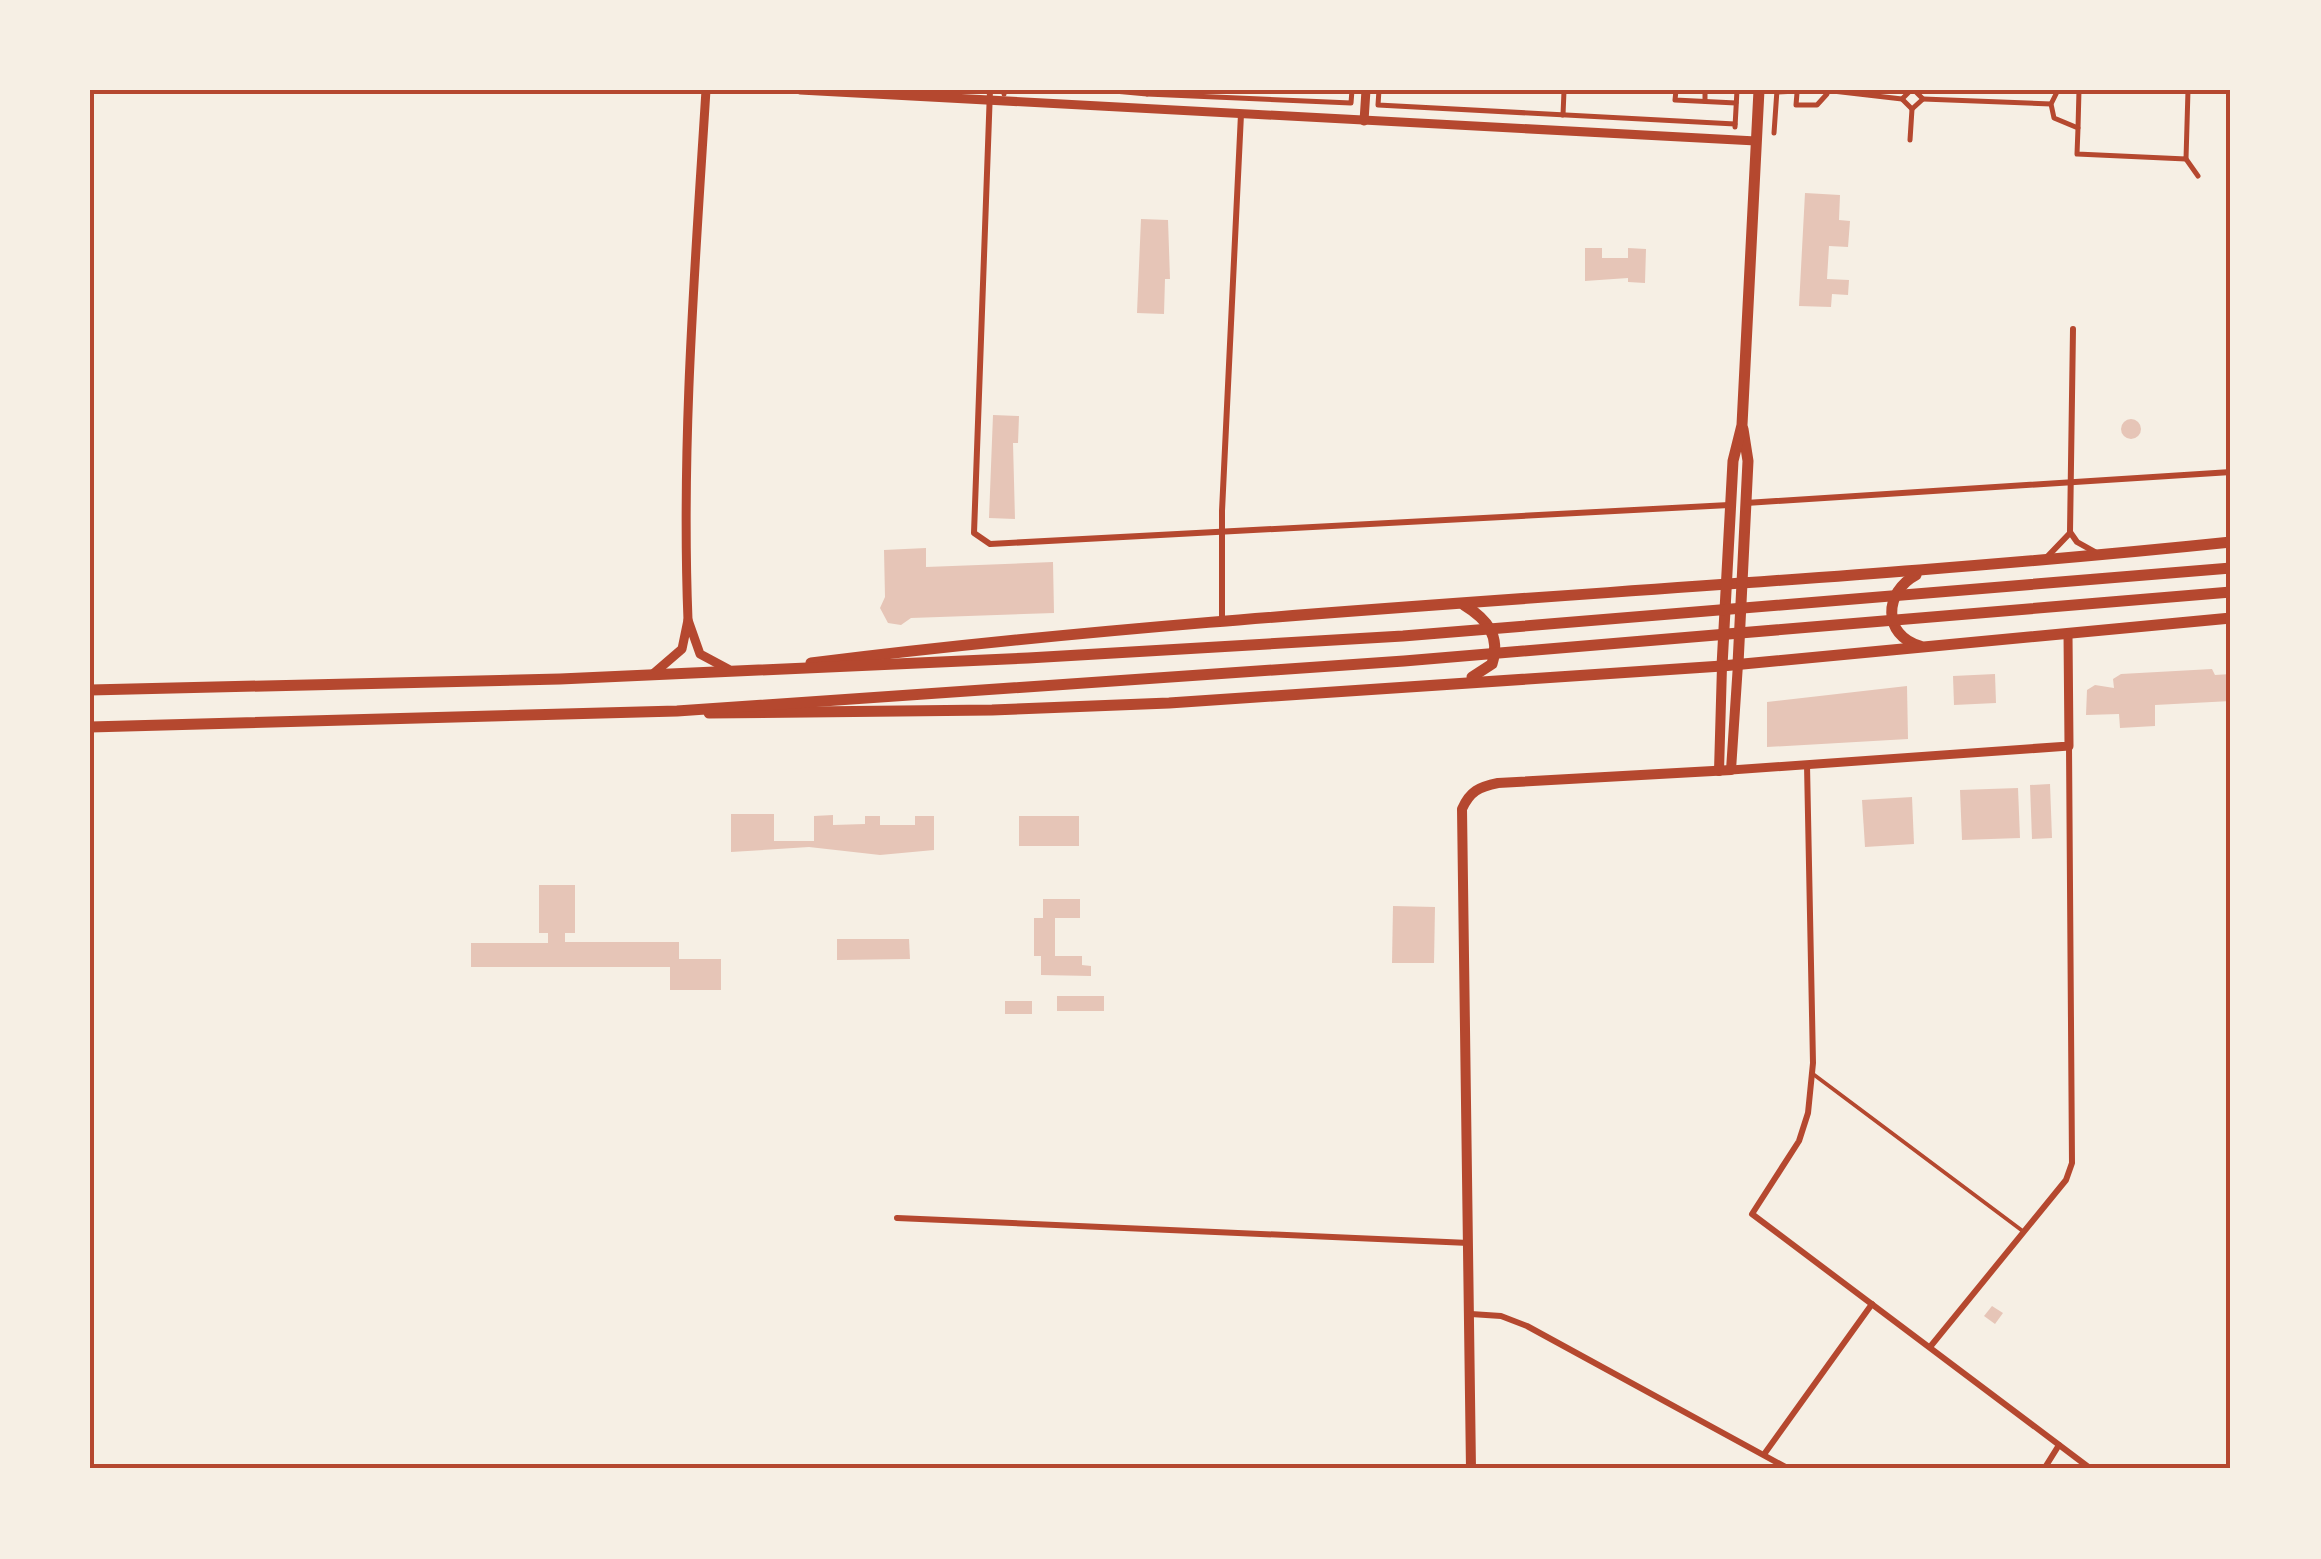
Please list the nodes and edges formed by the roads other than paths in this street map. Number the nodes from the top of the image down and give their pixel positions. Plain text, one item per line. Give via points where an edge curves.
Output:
1 (706, 90) edge
2 (800, 90) edge
3 (1103, 90) edge
4 (1277, 90) edge
5 (1352, 90) edge
6 (1366, 90) edge
7 (1380, 90) edge
8 (1564, 90) edge
9 (1676, 90) edge
10 (1705, 90) edge
11 (1736, 90) edge
12 (1758, 90) edge
13 (1912, 90) edge
14 (2058, 90) edge
15 (2079, 90) edge
16 (2188, 90) edge
17 (1776, 91) edge
18 (1147, 92) edge
19 (1797, 92) edge
20 (1825, 92) edge
21 (990, 95) edge
22 (1923, 98) junction
23 (1276, 99) junction
24 (1902, 99) junction
25 (1704, 101) junction
26 (1736, 103) junction
27 (2052, 104) junction
28 (1912, 109) junction
29 (1240, 114) junction
30 (1563, 115) junction
31 (1364, 121) junction
32 (2078, 128) junction
33 (1774, 133) dead end
34 (1910, 140) dead end
35 (1756, 141) junction
36 (2186, 159) junction
37 (2198, 176) dead end
38 (2073, 329) dead end
39 (1742, 425) junction
40 (2231, 472) edge
41 (2070, 486) junction
42 (1746, 503) junction
43 (1730, 505) junction
44 (1222, 531) junction
45 (2070, 532) junction
46 (2231, 542) edge
47 (2106, 555) junction
48 (2038, 561) junction
49 (2231, 568) edge
50 (1930, 570) junction
51 (1743, 585) junction
52 (1724, 587) junction
53 (2231, 592) edge
54 (1464, 604) junction
55 (2231, 618) edge
56 (688, 620) junction
57 (1222, 622) junction
58 (2068, 634) junction
59 (1925, 647) junction
60 (1738, 664) junction
61 (791, 666) junction
62 (1722, 666) junction
63 (729, 669) junction
64 (652, 674) junction
65 (1458, 681) junction
66 (90, 690) edge
67 (677, 711) junction
68 (90, 727) edge
69 (2069, 746) junction
70 (1807, 765) junction
71 (1725, 771) junction
72 (1813, 1074) junction
73 (898, 1218) dead end
74 (2024, 1232) junction
75 (1470, 1243) junction
76 (1872, 1304) junction
77 (1472, 1314) junction
78 (1930, 1348) junction
79 (2059, 1445) junction
80 (1764, 1454) junction
81 (1472, 1469) edge
82 (1789, 1469) edge
83 (2044, 1469) edge
84 (2091, 1469) edge

1 - 56 street via 686,418
2 - 21 street
3 - 18 street
4 - 23 street
5 - 23 street via 1351,103
6 - 31 street
7 - 30 street via 1378,105
8 - 30 street
9 - 25 street via 1675,100
10 - 25 street
11 - 26 street
12 - 35 main road
13 - 22 street
13 - 24 street
14 - 27 street
15 - 32 street
16 - 36 street
17 - 19 street
17 - 33 street
18 - 23 street
19 - 20 street via 1796,105 1817,105
20 - 24 street
21 - 29 street
21 - 44 street via 974,533 990,544
22 - 27 street
22 - 28 street
24 - 28 street
25 - 26 street
26 - 30 street via 1736,124
27 - 32 street via 2054,118
28 - 34 street
29 - 31 street
29 - 44 street
31 - 35 street
32 - 36 street via 2077,154
35 - 39 main road
36 - 37 street
38 - 41 street
39 - 42 main road
39 - 43 main road
40 - 41 street
41 - 42 street
41 - 45 street
42 - 51 main road
43 - 44 street
43 - 52 main road
44 - 57 street
45 - 47 street
45 - 48 street
46 - 47 main road
47 - 48 main road
48 - 50 main road
49 - 61 main road via 1404,636
50 - 51 main road
50 - 59 main road via 1900,586 1891,607 1902,637
51 - 52 main road
51 - 60 main road
52 - 54 main road
52 - 62 main road
53 - 67 main road via 1404,661
54 - 57 main road
54 - 65 main road via 1488,624 1496,650 1485,670
55 - 58 main road
56 - 63 street via 700,654
56 - 64 street via 682,650
57 - 61 main road via 1018,637
58 - 59 main road
58 - 69 street
59 - 60 main road
60 - 62 main road
60 - 71 main road
61 - 63 main road
62 - 65 main road
62 - 71 main road
63 - 64 main road
64 - 66 main road
65 - 67 main road via 1050,708
67 - 68 main road
69 - 70 street
69 - 74 street via 2072,1163
70 - 71 street
70 - 72 street
71 - 75 main road via 1479,787 1468,796 1462,809
72 - 74 lane
72 - 76 street via 1798,1141 1752,1214
73 - 75 street
74 - 78 street
75 - 77 main road
76 - 78 street
76 - 80 street
77 - 80 street via 1528,1326
77 - 81 main road
78 - 79 street
79 - 83 street
79 - 84 street
80 - 82 street

